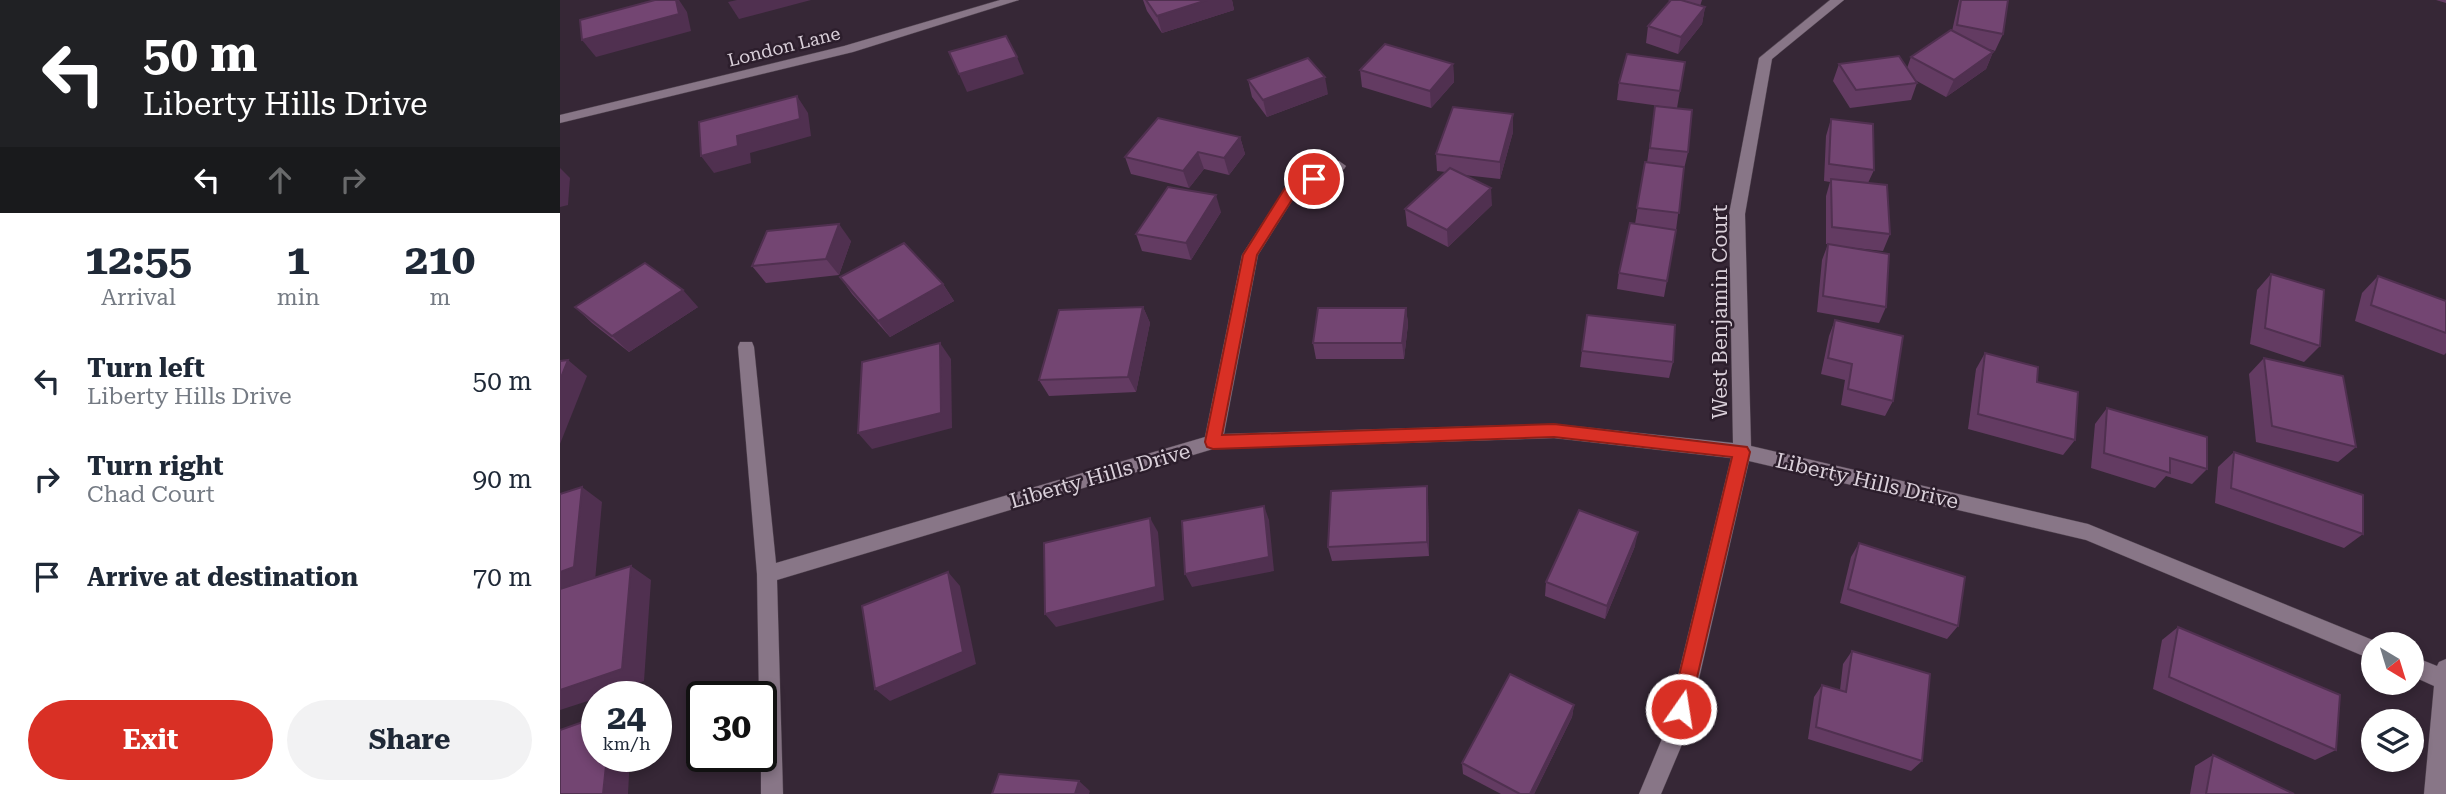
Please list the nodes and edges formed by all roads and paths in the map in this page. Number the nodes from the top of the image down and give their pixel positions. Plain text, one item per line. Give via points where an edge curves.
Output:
1 (1013, 0) edge
2 (1838, 0) edge
3 (560, 119) edge
4 (1339, 166) dead end
5 (746, 346) dead end
6 (1213, 442) junction
7 (1741, 452) junction
8 (767, 574) junction
9 (2361, 645) edge
10 (2446, 669) edge
11 (2424, 671) edge
12 (2446, 681) edge
13 (772, 794) edge
14 (1650, 794) edge
15 (2435, 794) edge

1 - 3 street, London Lane via 848,49
2 - 7 street, West Benjamin Court via 1766,58 1737,214
4 - 6 street via 1290,192 1250,255
5 - 8 street
6 - 7 street, Liberty Hills Drive via 1554,431
6 - 8 street, Liberty Hills Drive
7 - 9 street, Liberty Hills Drive via 2088,532
7 - 14 street, West Benjamin Court via 1675,735
8 - 13 street
10 - 12 street
11 - 12 street
12 - 15 street

